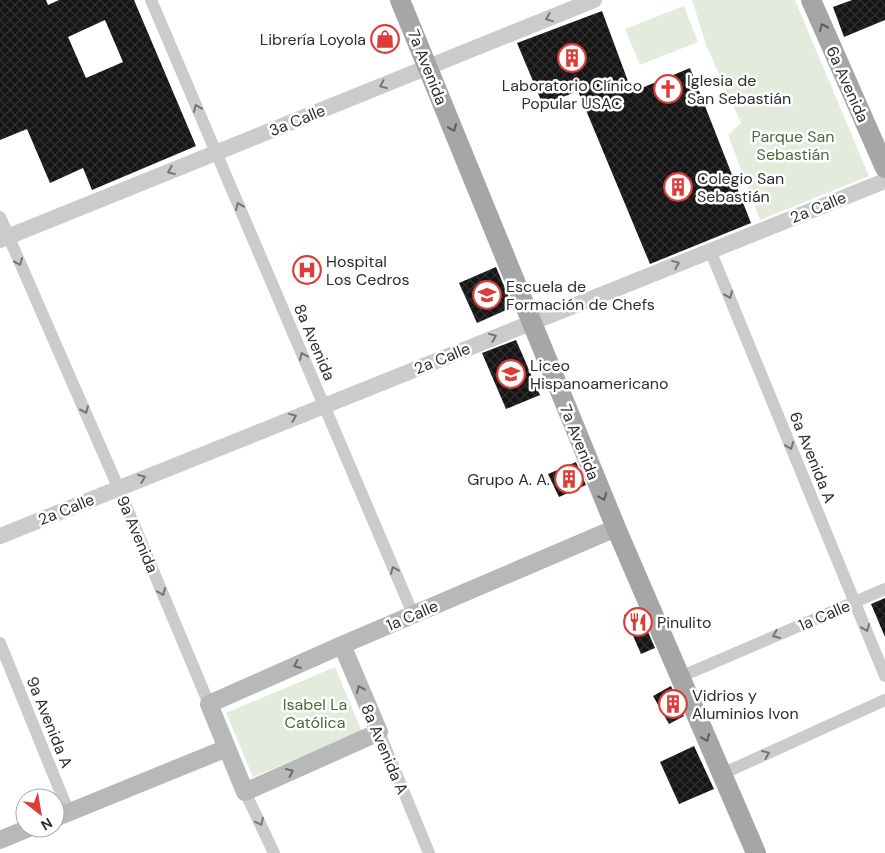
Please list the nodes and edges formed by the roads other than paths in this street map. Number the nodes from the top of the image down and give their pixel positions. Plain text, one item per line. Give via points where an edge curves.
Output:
1 (151, 0) edge
2 (400, 0) edge
3 (594, 0) edge
4 (811, 0) edge
5 (428, 67) junction
6 (216, 152) junction
7 (885, 168) edge
8 (885, 180) edge
9 (0, 217) edge
10 (4, 238) edge
11 (710, 250) junction
12 (531, 322) junction
13 (324, 405) junction
14 (118, 487) junction
15 (616, 528) junction
16 (0, 536) edge
17 (885, 589) edge
18 (854, 601) junction
19 (413, 614) junction
20 (0, 643) edge
21 (342, 645) junction
22 (885, 676) edge
23 (680, 677) junction
24 (885, 700) edge
25 (209, 704) junction
26 (379, 732) junction
27 (227, 748) junction
28 (722, 774) junction
29 (52, 788) edge
30 (245, 792) junction
31 (65, 815) edge
32 (15, 834) edge
33 (0, 840) edge
34 (274, 853) edge
35 (429, 853) edge
36 (756, 853) edge

6 -> 1 street, 8a Avenida
2 - 5 main road, 7a Avenida
3 -> 5 street, 3a Calle
7 -> 4 main road, 6a Avenida
5 -> 6 street, 3a Calle
5 -> 12 main road, 7a Avenida
6 -> 10 street, 3a Calle
13 -> 6 street, 8a Avenida
8 - 11 street, 2a Calle
9 - 10 street, 9a Avenida
10 -> 14 street, 9a Avenida
12 -> 11 street, 2a Calle
11 -> 18 street, 6a Avenida A
13 -> 12 street, 2a Calle
12 -> 15 main road, 7a Avenida
14 -> 13 street, 2a Calle
19 -> 13 street, 8a Avenida
14 - 16 street, 2a Calle
14 -> 25 street, 9a Avenida
15 - 19 main road, 1a Calle
15 - 23 main road, 7a Avenida
17 - 18 street, 1a Calle
18 -> 22 street, 6a Avenida A
18 -> 23 street, 1a Calle
19 - 21 main road, 1a Calle
20 - 29 street, 9a Avenida A
21 -> 25 main road, 1a Calle
26 -> 21 main road, 8a Avenida A
23 -> 28 main road, 7a Avenida
28 -> 24 street
25 - 27 main road, 9a Avenida
30 -> 26 main road
26 - 35 street, 8a Avenida A
27 - 30 main road, 9a Avenida
27 - 31 main road
28 - 36 main road, 7a Avenida
30 -> 34 street, 9a Avenida
32 - 33 main road

